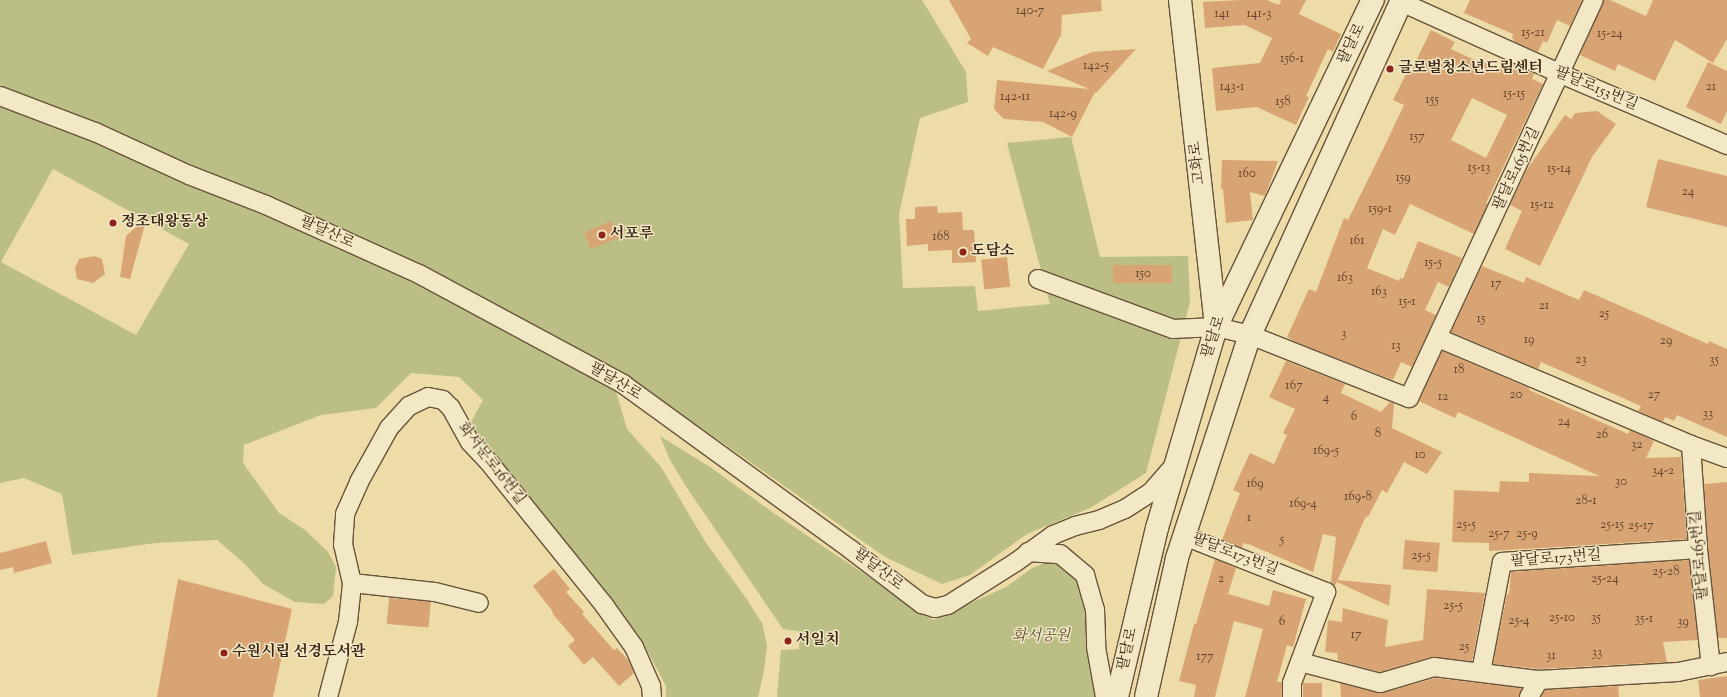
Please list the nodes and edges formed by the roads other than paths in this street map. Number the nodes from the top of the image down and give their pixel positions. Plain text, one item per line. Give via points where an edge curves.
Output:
1 (1180, 0) edge
2 (1373, 0) edge
3 (1594, 0) edge
4 (1401, 1) edge
5 (1561, 74) junction
6 (0, 96) edge
7 (1727, 145) edge
8 (1038, 279) dead end
9 (1216, 327) junction
10 (1250, 335) junction
11 (1438, 338) junction
12 (1691, 445) junction
13 (1727, 458) edge
14 (1176, 464) junction
15 (1184, 536) junction
16 (1698, 549) junction
17 (1028, 552) junction
18 (352, 582) junction
19 (479, 603) dead end
20 (1300, 662) junction
21 (1719, 664) edge
22 (1481, 672) junction
23 (1539, 680) junction
24 (1382, 690) edge
25 (328, 697) edge
26 (652, 697) edge
27 (1105, 697) edge
28 (1117, 697) edge
29 (1146, 697) edge
30 (1292, 697) edge
31 (1529, 697) edge

1 - 9 main road, 고화로
2 - 9 main road, 팔달로
3 - 5 street, 팔달로165번길
4 - 5 street, 팔달로153번길
4 - 10 main road, 팔달로
5 - 7 street, 팔달로153번길
5 - 11 street, 팔달로165번길
6 - 17 street, 팔달산로 via 94,132 189,175 266,205 419,274 623,384 922,604 934,608 948,606
8 - 9 street, 팔달로165번길 via 1173,329
9 - 10 street, 팔달로165번길
9 - 14 main road, 팔달로
10 - 11 street, 팔달로165번길 via 1409,398
10 - 15 main road, 팔달로
11 - 12 street
12 - 13 street
12 - 16 street, 팔달로165번길
14 - 17 street, 팔달산로 via 1151,492 1125,509 1053,535
14 - 28 main road, 팔달로 via 1157,528
15 - 20 street, 팔달로173번길 via 1326,592
15 - 29 main road, 팔달로
16 - 21 street, 팔달로165번길
16 - 22 street, 팔달로173번길 via 1502,562
17 - 27 street via 1060,554 1085,575 1095,609 1096,647
18 - 19 street via 434,592
18 - 25 street, 화서문로16번길 via 348,622
18 - 26 street, 화서문로16번길 via 346,561 343,530 345,514 359,482 389,428 409,406 428,398 443,400 451,408 470,442 551,539 634,647 651,686
20 - 24 street
20 - 30 street, 팔달로173번길 via 1292,683
21 - 23 street via 1678,672
22 - 23 street
22 - 24 street via 1434,668
23 - 31 street

